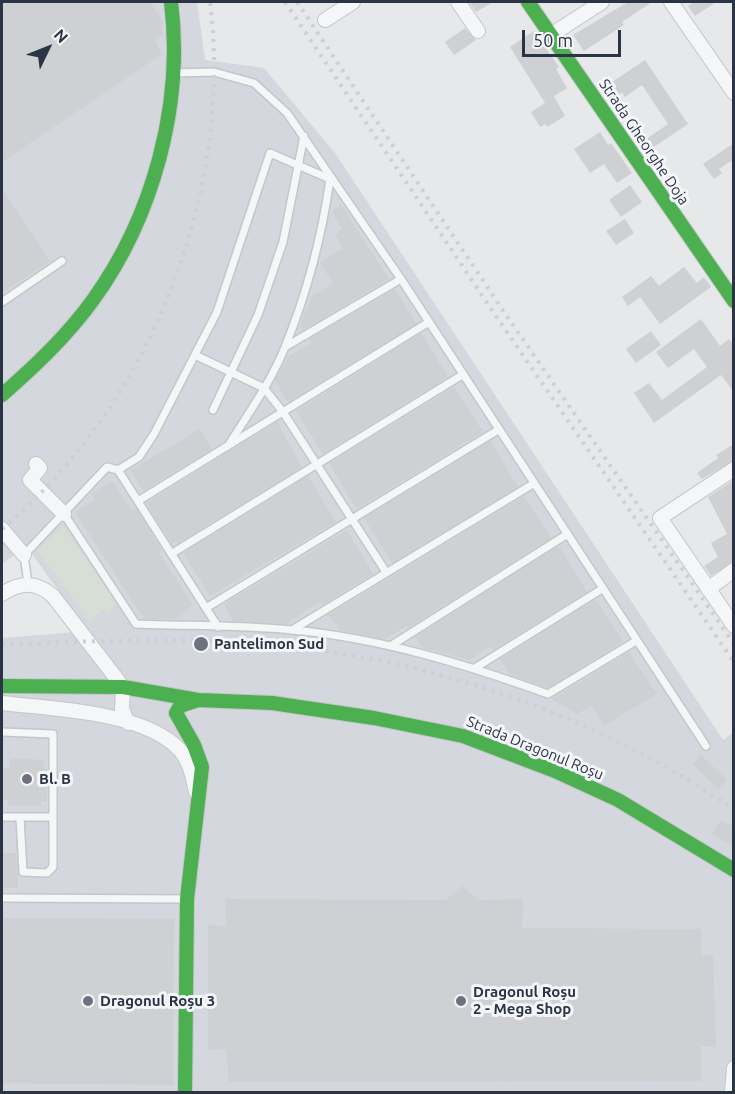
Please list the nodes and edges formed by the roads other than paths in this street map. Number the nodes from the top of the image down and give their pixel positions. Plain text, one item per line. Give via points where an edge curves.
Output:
1 (171, 2) edge
2 (353, 2) edge
3 (458, 2) edge
4 (528, 2) edge
5 (602, 2) edge
6 (671, 2) edge
7 (325, 20) dead end
8 (478, 31) dead end
9 (551, 35) junction
10 (173, 73) junction
11 (734, 93) edge
12 (304, 136) junction
13 (298, 164) junction
14 (330, 179) junction
15 (62, 261) dead end
16 (401, 279) junction
17 (734, 301) edge
18 (2, 302) edge
19 (429, 322) junction
20 (285, 347) junction
21 (195, 355) junction
22 (231, 371) junction
23 (462, 375) junction
24 (264, 388) junction
25 (2, 395) edge
26 (213, 410) dead end
27 (283, 412) junction
28 (498, 430) junction
29 (228, 446) junction
30 (36, 464) dead end
31 (317, 465) junction
32 (734, 469) edge
33 (118, 470) junction
34 (532, 484) junction
35 (138, 501) junction
36 (64, 514) junction
37 (351, 517) junction
38 (2, 529) edge
39 (566, 535) junction
40 (171, 554) junction
41 (24, 555) junction
42 (734, 570) edge
43 (386, 572) junction
44 (28, 584) junction
45 (602, 589) junction
46 (708, 589) junction
47 (2, 594) edge
48 (206, 608) junction
49 (734, 626) edge
50 (218, 627) junction
51 (292, 630) junction
52 (636, 641) junction
53 (392, 645) junction
54 (475, 668) junction
55 (2, 686) edge
56 (123, 687) junction
57 (198, 700) junction
58 (2, 703) edge
59 (128, 723) junction
60 (2, 732) edge
61 (706, 746) dead end
62 (198, 803) junction
63 (2, 817) edge
64 (20, 817) junction
65 (53, 818) junction
66 (734, 870) edge
67 (2, 898) edge
68 (187, 899) junction
69 (734, 1068) edge
70 (185, 1092) edge
71 (732, 1092) edge

1 - 10 street
2 - 7 street
3 - 8 street
4 - 9 street, Strada Gheorghe Doja
5 - 9 street
6 - 11 street
9 - 17 street, Strada Gheorghe Doja
10 - 12 lane via 214,72 254,83 287,113
10 - 25 street via 156,170 123,252 72,330 42,363
12 - 13 lane
12 - 14 lane
13 - 14 lane
13 - 21 lane via 270,153 217,312
13 - 22 lane via 283,242 258,315
14 - 16 lane
14 - 20 lane via 322,237
15 - 18 lane
16 - 19 lane
16 - 20 lane
19 - 23 lane
19 - 27 lane
20 - 24 lane
21 - 22 lane
21 - 33 lane via 140,457
22 - 24 lane
22 - 26 lane
23 - 28 lane
23 - 31 lane
24 - 27 lane
24 - 29 lane
27 - 29 lane
27 - 31 lane
28 - 34 lane
28 - 37 lane
29 - 35 lane
30 - 36 street via 40,468 30,480
31 - 37 lane
31 - 40 lane
32 - 46 street via 660,518
33 - 35 lane
33 - 36 lane via 107,467
34 - 39 lane
34 - 43 lane
35 - 40 lane
36 - 41 lane
36 - 50 lane via 136,624
37 - 43 lane
37 - 48 lane
38 - 41 street
39 - 45 lane
39 - 53 lane
40 - 48 lane
41 - 44 lane
42 - 46 street
43 - 51 lane
44 - 47 street
44 - 56 street via 53,596
45 - 52 lane
45 - 54 lane
46 - 49 street
48 - 50 lane
50 - 51 lane
51 - 53 lane
52 - 54 lane via 548,694
52 - 61 lane
53 - 54 lane
55 - 56 street, Strada Dragonul Roșu
56 - 57 street, Strada Dragonul Roșu
56 - 59 street via 122,709
57 - 62 street via 180,706 176,713 199,757 202,780
57 - 66 street, Strada Dragonul Roșu via 276,703 463,736 618,800
58 - 59 street
59 - 62 street via 147,729 179,749 191,771
60 - 65 lane via 53,734
62 - 68 street
63 - 64 lane
64 - 65 lane
64 - 65 lane via 21,868 23,872 47,873 53,867
67 - 68 lane
68 - 70 street
69 - 71 street

